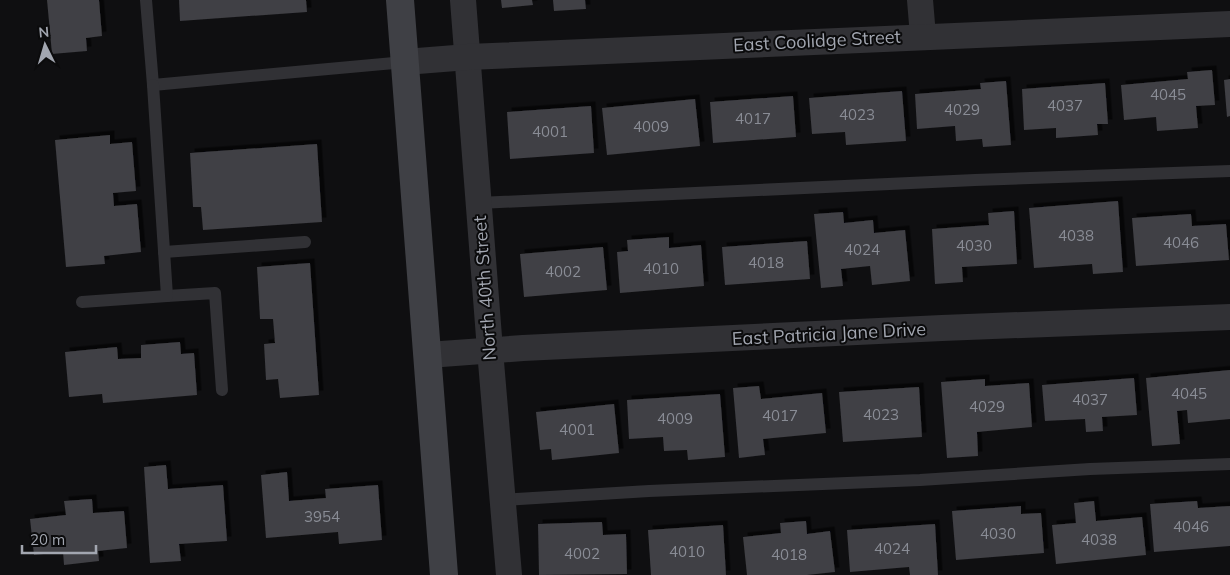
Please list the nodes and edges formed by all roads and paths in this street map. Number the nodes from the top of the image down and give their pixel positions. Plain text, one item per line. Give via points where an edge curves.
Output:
1 (146, 0) edge
2 (400, 0) edge
3 (463, 0) edge
4 (920, 0) edge
5 (1230, 24) edge
6 (923, 36) junction
7 (468, 57) junction
8 (405, 62) junction
9 (153, 85) junction
10 (1230, 171) edge
11 (480, 203) junction
12 (305, 242) dead end
13 (164, 252) junction
14 (167, 296) junction
15 (82, 302) dead end
16 (1230, 317) edge
17 (490, 350) junction
18 (428, 355) junction
19 (222, 390) dead end
20 (1230, 464) edge
21 (502, 500) junction
22 (444, 575) edge
23 (509, 575) edge

1 - 9 lane
2 - 8 main road
3 - 7 street, North 40th Street
4 - 6 street
5 - 6 street, East Coolidge Street
6 - 7 street, East Coolidge Street
7 - 8 street, East Coolidge Street
7 - 11 street, North 40th Street
8 - 9 lane
8 - 18 main road
9 - 13 lane
10 - 11 lane
11 - 17 street, North 40th Street
12 - 13 lane
13 - 14 lane
14 - 15 lane
14 - 19 lane via 215,293
16 - 17 street, East Patricia Jane Drive
17 - 18 street, East Patricia Jane Drive
17 - 21 street, North 40th Street
18 - 22 main road
20 - 21 lane
21 - 23 street, North 40th Street

